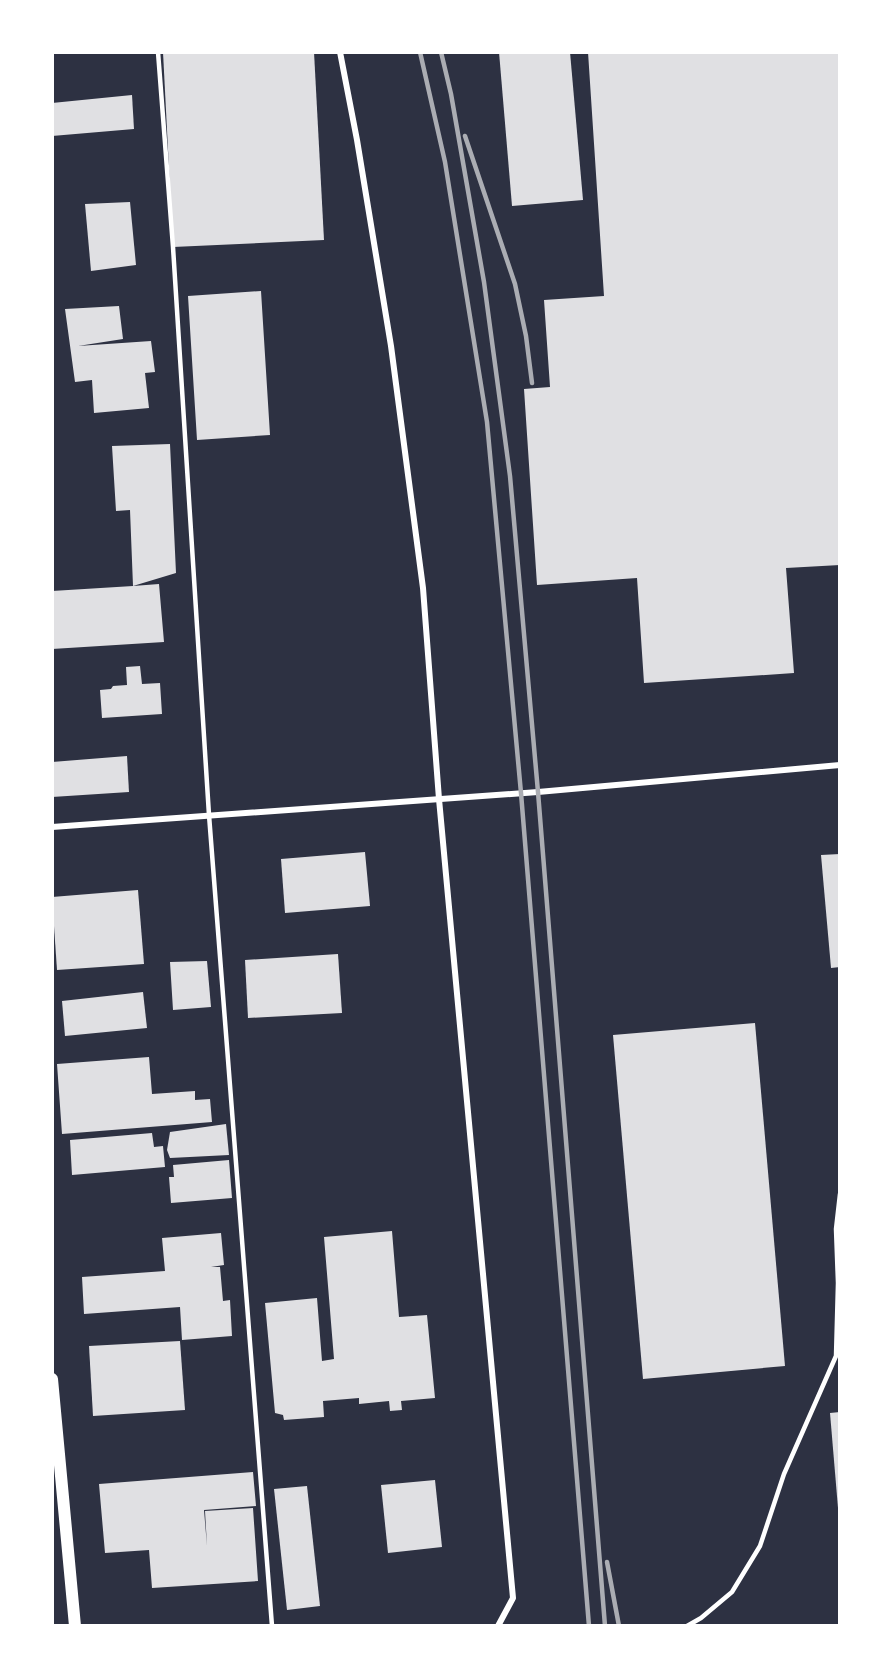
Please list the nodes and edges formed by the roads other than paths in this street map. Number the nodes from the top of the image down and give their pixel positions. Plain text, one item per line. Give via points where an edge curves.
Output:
1 (158, 52) edge
2 (340, 52) edge
3 (840, 765) edge
4 (439, 799) junction
5 (209, 815) junction
6 (52, 827) edge
7 (840, 1194) edge
8 (838, 1355) edge
9 (52, 1379) edge
10 (75, 1626) edge
11 (272, 1626) edge
12 (498, 1626) edge
13 (687, 1626) edge

1 - 5 lane
2 - 4 street via 392,346 423,588
3 - 4 street
4 - 5 street
4 - 12 street via 513,1598
5 - 6 street
5 - 11 lane
7 - 8 lane via 836,1229
8 - 13 lane via 784,1474 760,1546 732,1592
9 - 10 main road

